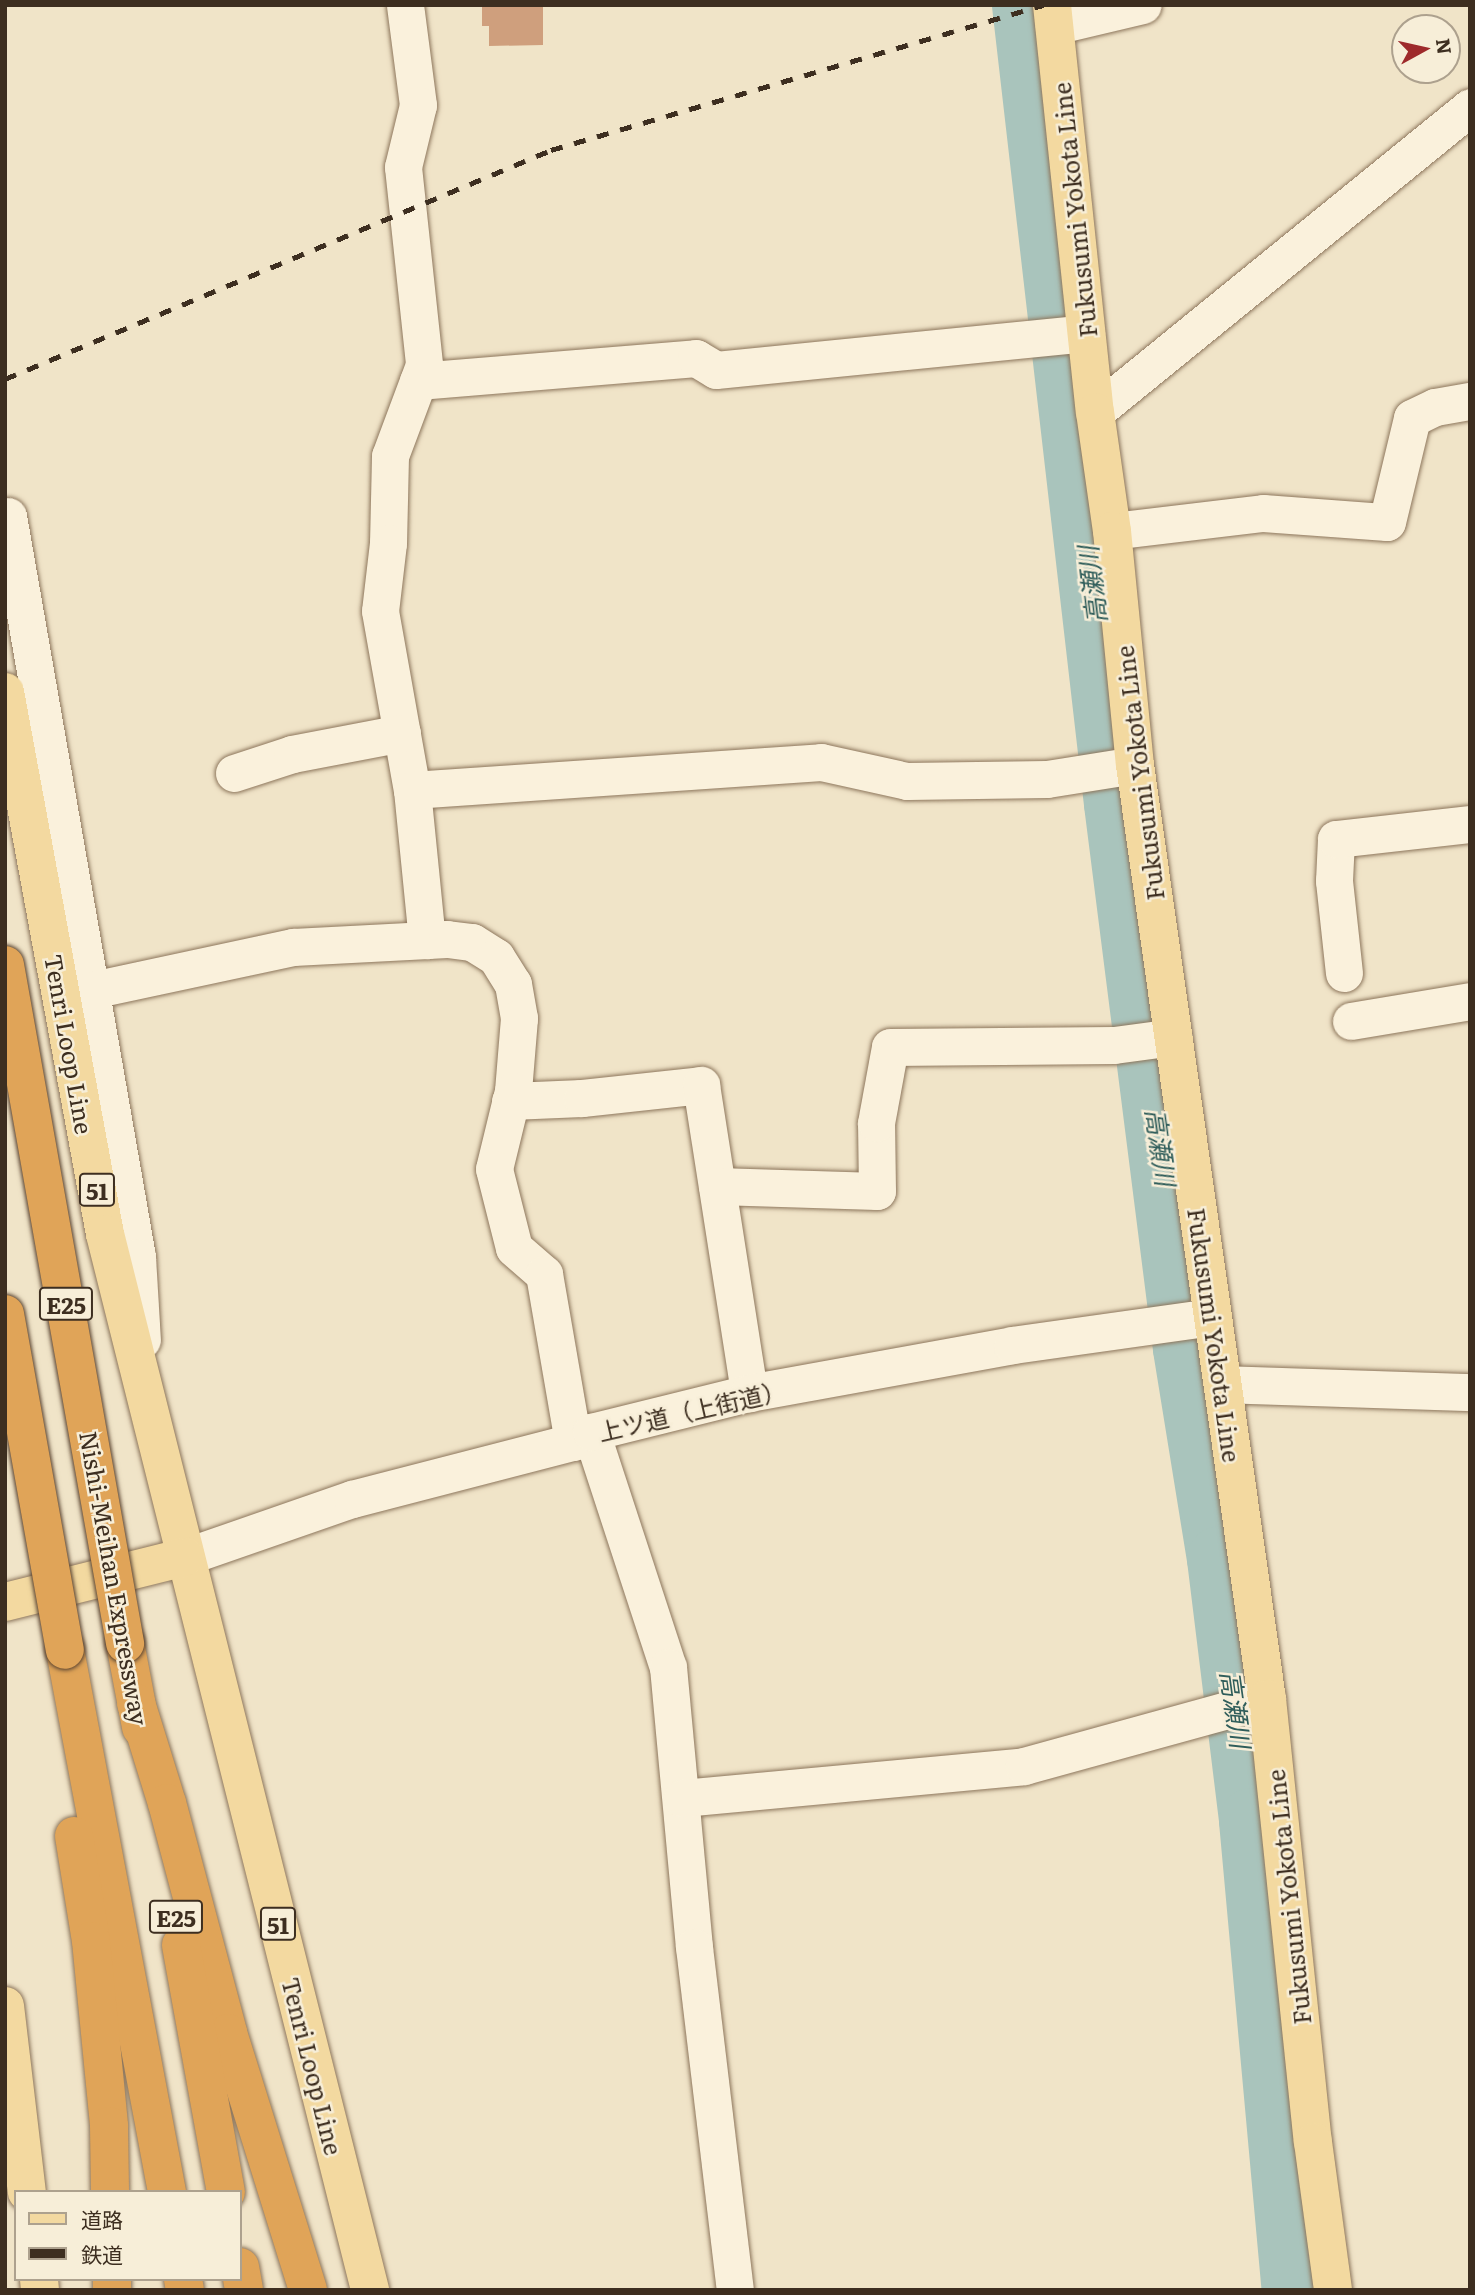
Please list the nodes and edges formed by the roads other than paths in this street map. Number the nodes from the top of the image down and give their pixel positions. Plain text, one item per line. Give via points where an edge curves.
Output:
1 (405, 5) edge
2 (1143, 5) edge
3 (1053, 16) edge
4 (1470, 107) edge
5 (1086, 333) junction
6 (418, 381) junction
7 (1470, 401) edge
8 (1095, 412) junction
9 (8, 516) dead end
10 (1112, 531) junction
11 (5, 692) edge
12 (402, 733) junction
13 (1135, 765) junction
14 (234, 773) dead end
15 (412, 790) junction
16 (1470, 824) edge
17 (427, 940) junction
18 (5, 965) edge
19 (1343, 973) dead end
20 (92, 990) junction
21 (1470, 1001) edge
22 (1351, 1021) dead end
23 (1173, 1037) junction
24 (510, 1101) junction
25 (717, 1186) junction
26 (5, 1314) edge
27 (1212, 1317) junction
28 (1223, 1384) junction
29 (1470, 1392) edge
30 (749, 1393) junction
31 (145, 1396) junction
32 (582, 1437) junction
33 (185, 1557) junction
34 (5, 1602) edge
35 (1267, 1699) junction
36 (75, 1702) junction
37 (136, 1703) junction
38 (682, 1798) junction
39 (5, 2006) edge
40 (27, 2190) edge
41 (110, 2190) edge
42 (167, 2190) edge
43 (226, 2190) edge
44 (308, 2290) edge
45 (370, 2290) edge
46 (735, 2290) edge
47 (1333, 2290) edge

1 - 6 street via 418,105 403,167 424,365
2 - 3 street
3 - 5 main road, Fukusumi Yokota Line
4 - 8 street
5 - 6 street via 716,370 696,358
5 - 8 main road, Fukusumi Yokota Line
6 - 12 street via 390,456 380,611
7 - 10 street via 1435,407 1412,418 1387,522 1263,513
8 - 10 main road, Fukusumi Yokota Line
9 - 20 street
10 - 13 main road, Fukusumi Yokota Line
11 - 31 main road, Tenri Loop Line / 51 via 105,1234
12 - 14 street via 292,754
12 - 15 street
13 - 15 street via 1048,779 907,781 821,762
13 - 23 main road, Fukusumi Yokota Line
15 - 17 street
16 - 19 street via 1336,839 1334,881
17 - 20 street via 293,947
17 - 24 street via 472,942 496,957 513,984 519,1018
18 - 37 highway, Nishi-Meihan Expressway / E25, bridge
20 - 31 street via 137,1257
21 - 22 street
23 - 25 street via 1114,1045 890,1047 876,1123 877,1191
23 - 27 main road, Fukusumi Yokota Line
24 - 25 street via 701,1085
24 - 32 street via 494,1169 514,1248 544,1274
25 - 30 street
26 - 36 highway, E25, bridge
27 - 28 main road, Fukusumi Yokota Line
27 - 30 street, 上ツ道（上街道） via 1012,1345
28 - 29 street
28 - 35 main road, Fukusumi Yokota Line
30 - 32 street, 上ツ道（上街道）
31 - 33 main road, Tenri Loop Line / 51
32 - 33 street, 上ツ道（上街道） via 352,1499
32 - 38 street via 668,1667
33 - 34 main road
33 - 45 main road, Tenri Loop Line / 51
35 - 38 street via 1024,1766
35 - 47 main road, Fukusumi Yokota Line
36 - 41 highway via 67,1797 91,1941 109,2126
36 - 42 highway, E25
37 - 43 highway, Nishi-Meihan Expressway / E25
37 - 44 highway via 228,2033
38 - 46 street via 694,1947
39 - 40 main road

